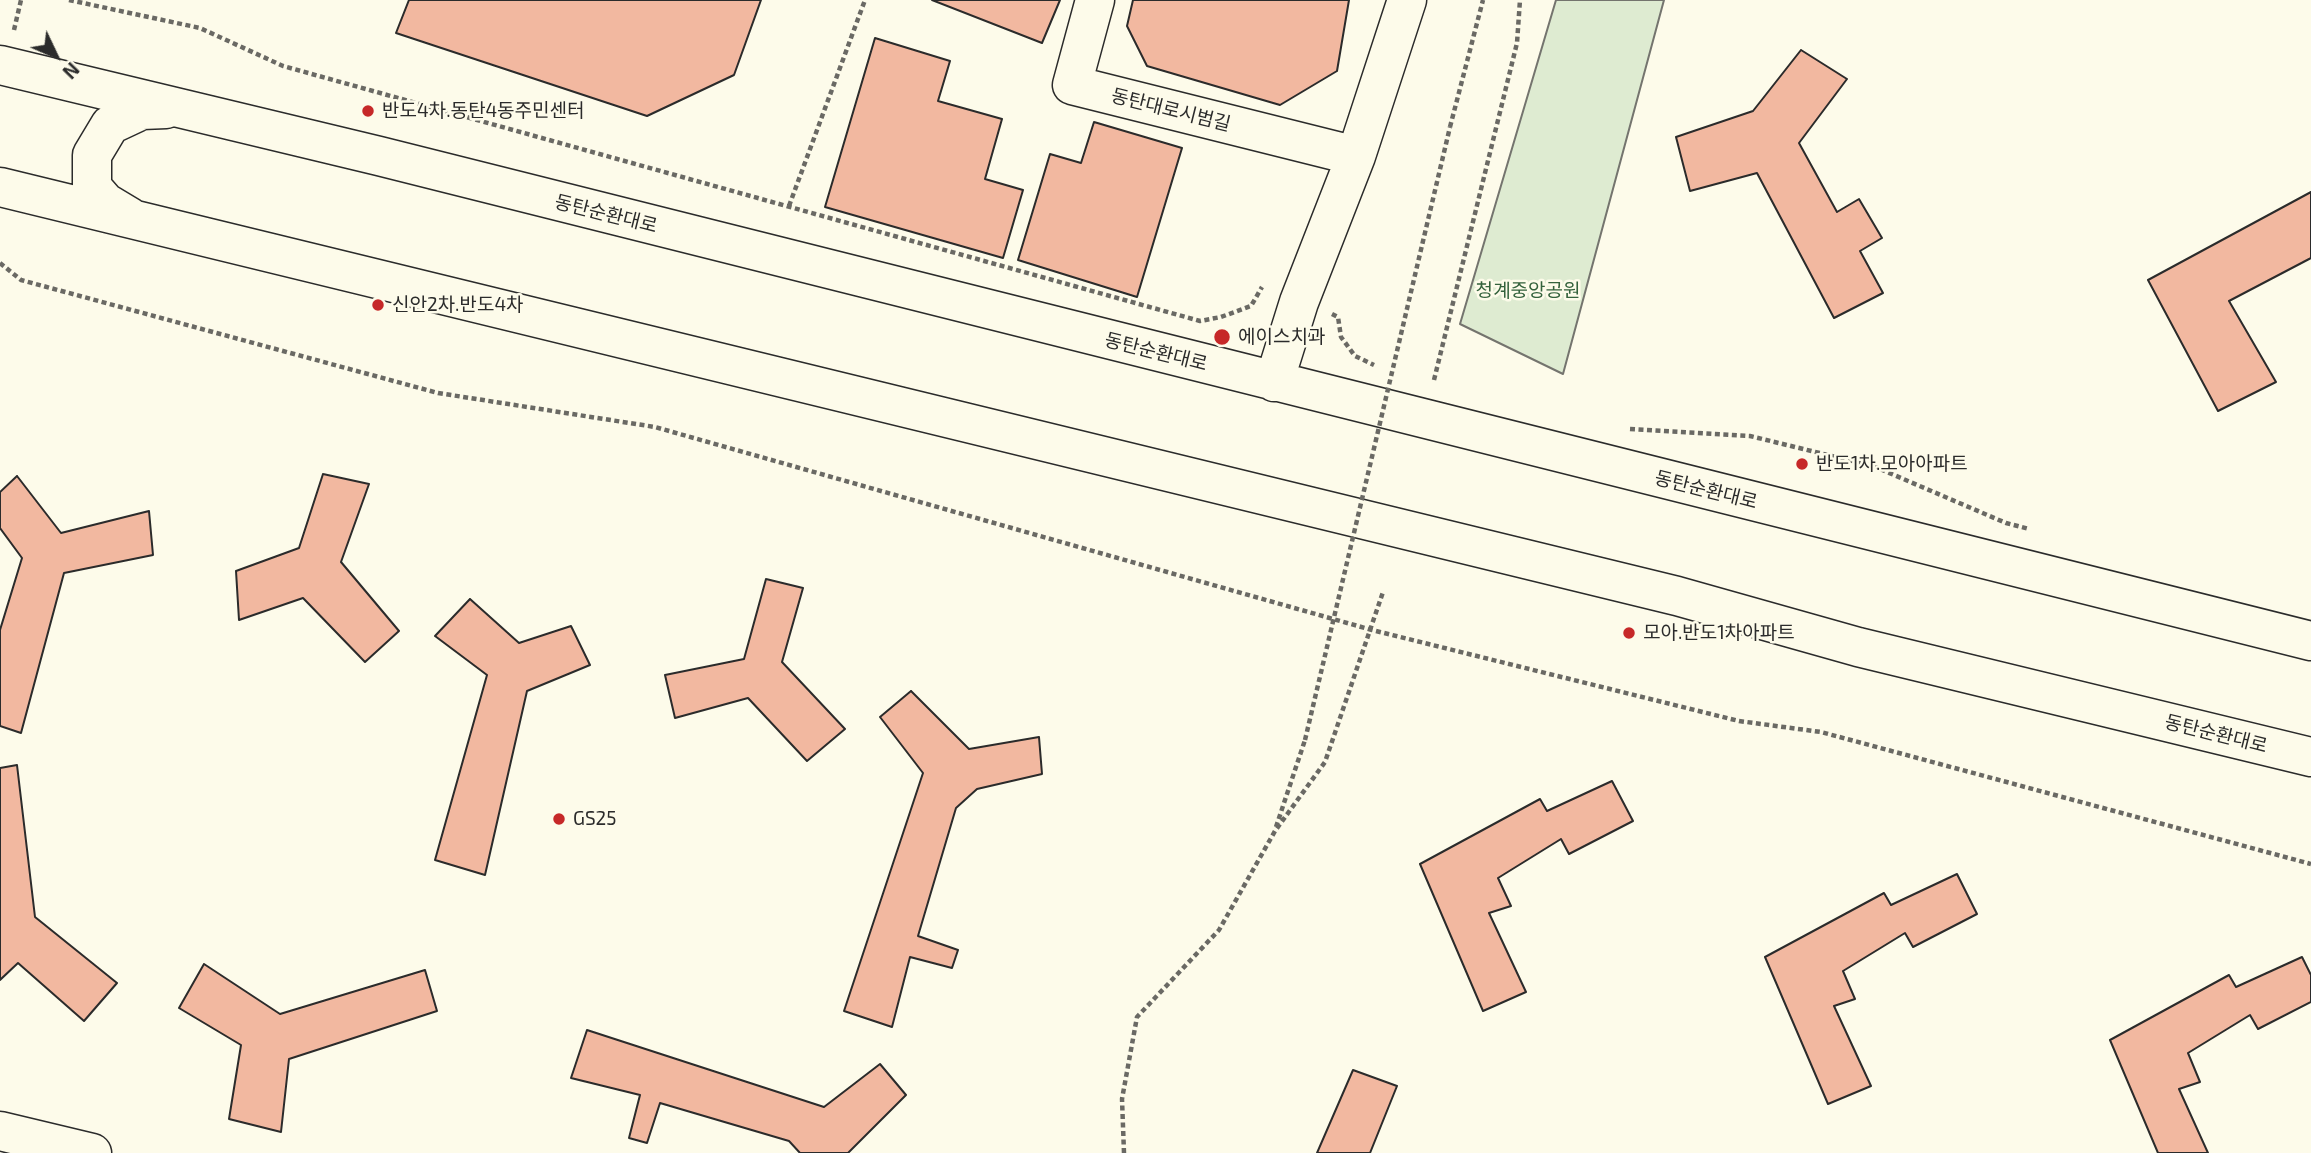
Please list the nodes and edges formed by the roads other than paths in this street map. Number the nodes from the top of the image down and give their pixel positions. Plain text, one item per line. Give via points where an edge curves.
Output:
1 (1095, 0) edge
2 (1407, 0) edge
3 (0, 65) edge
4 (178, 109) junction
5 (1356, 156) junction
6 (0, 187) edge
7 (138, 221) junction
8 (1274, 382) junction
9 (2311, 641) edge
10 (2311, 757) edge
11 (0, 1131) edge
12 (92, 1153) edge

1 - 5 street, 동탄대로시범길 via 1072,85
2 - 5 street
3 - 4 street, 동탄순환대로
4 - 7 street via 142,110 110,125 92,155 92,187 105,202
4 - 8 street, 동탄순환대로
5 - 8 street via 1299,302
6 - 7 street, 동탄순환대로
7 - 10 street, 동탄순환대로 via 1636,586 1858,647
8 - 9 street, 동탄순환대로
11 - 12 street

